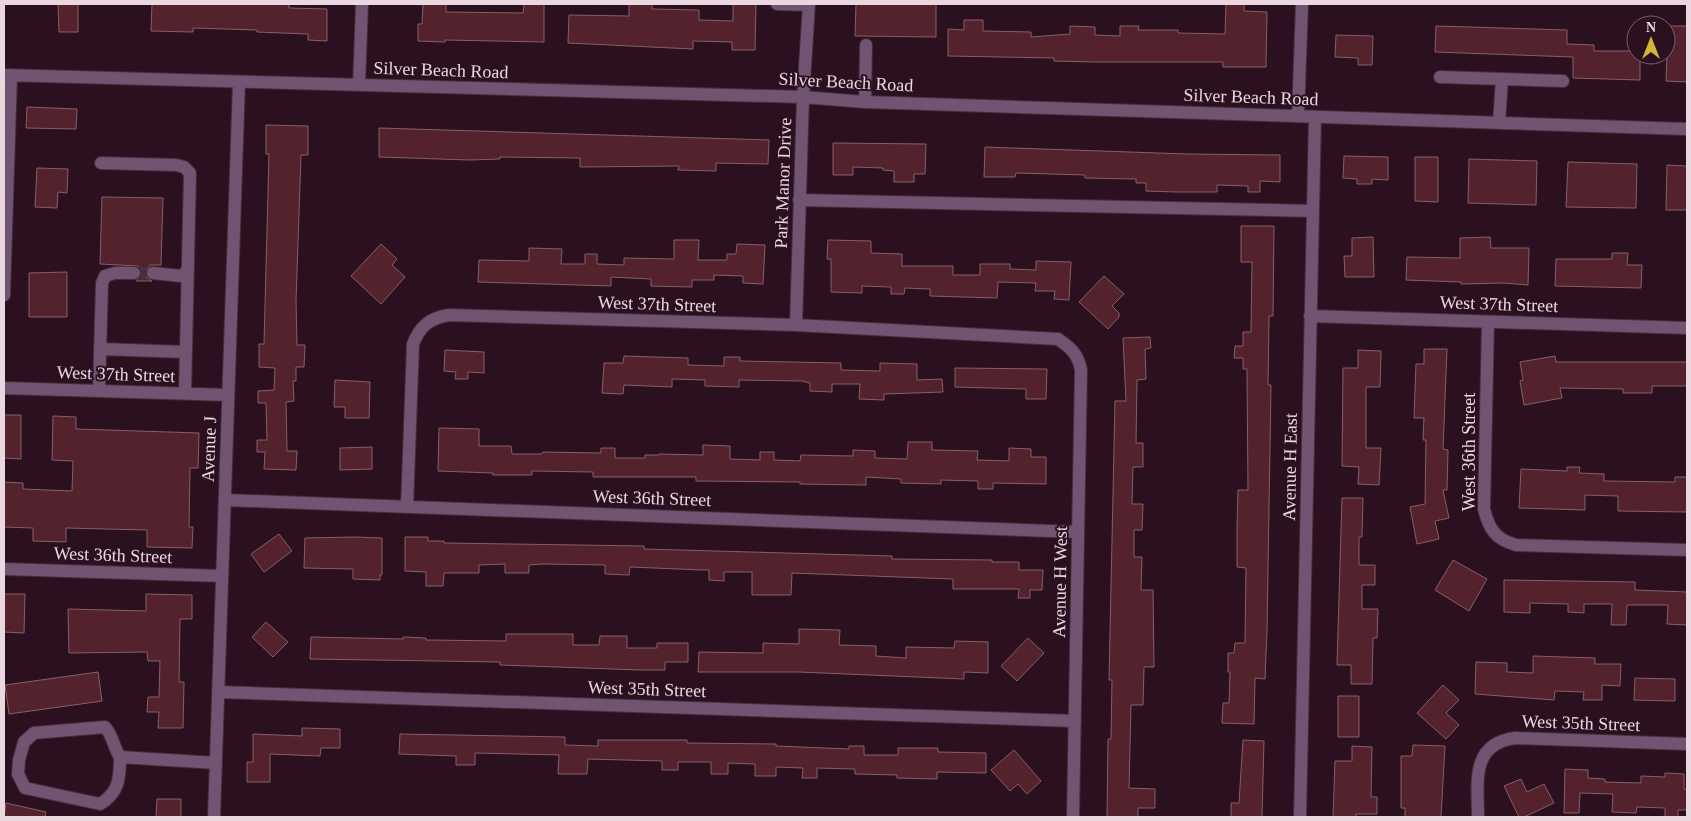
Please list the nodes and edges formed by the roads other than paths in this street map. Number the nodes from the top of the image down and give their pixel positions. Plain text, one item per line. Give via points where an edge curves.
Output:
1 (362, 4) edge
2 (777, 4) edge
3 (809, 4) edge
4 (1302, 4) edge
5 (866, 46) dead end
6 (8, 75) edge
7 (1440, 77) dead end
8 (1502, 79) junction
9 (1563, 81) dead end
10 (239, 82) junction
11 (359, 85) junction
12 (803, 97) junction
13 (865, 102) junction
14 (1298, 116) junction
15 (1315, 116) junction
16 (1499, 123) junction
17 (1687, 129) edge
18 (101, 163) dead end
19 (799, 200) junction
20 (1313, 211) junction
21 (187, 271) junction
22 (134, 273) tunnel mouth
23 (153, 274) tunnel mouth
24 (4, 295) edge
25 (1310, 316) junction
26 (1488, 322) junction
27 (796, 325) junction
28 (1687, 328) edge
29 (100, 349) junction
30 (1073, 350) joint
31 (186, 352) junction
32 (4, 388) edge
33 (99, 391) junction
34 (184, 393) junction
35 (228, 395) junction
36 (225, 500) junction
37 (407, 507) junction
38 (1078, 532) junction
39 (1687, 550) edge
40 (4, 569) edge
41 (222, 576) junction
42 (218, 692) junction
43 (1075, 721) junction
44 (1687, 744) edge
45 (120, 757) junction
46 (216, 763) junction
47 (214, 817) edge
48 (1073, 817) edge
49 (1300, 817) edge
50 (1478, 817) edge

1 - 11 street
2 - 3 street
3 - 12 street, Park Manor Drive
4 - 14 street
5 - 13 street
6 - 10 street, Silver Beach Road
6 - 24 street
7 - 8 street
8 - 9 street
8 - 16 street
10 - 11 street, Silver Beach Road
10 - 35 street, Avenue J
11 - 12 street, Silver Beach Road
12 - 13 street, Silver Beach Road
12 - 19 street, Park Manor Drive
13 - 14 street, Silver Beach Road
14 - 15 street, Silver Beach Road
15 - 16 street, Silver Beach Road
15 - 20 street, Avenue H East
16 - 17 street, Silver Beach Road
18 - 21 street via 176,165 190,173
19 - 20 street
19 - 27 street, Park Manor Drive
20 - 25 street, Avenue H East
21 - 23 street via 181,276
21 - 31 street
22 - 29 street via 105,276 102,283
25 - 26 street, West 37th Street
25 - 49 street, Avenue H East
26 - 28 street, West 37th Street
26 - 39 street, West 36th Street via 1484,509 1488,527 1495,536 1516,545
27 - 30 street, West 37th Street via 1047,337 1058,339
27 - 37 street, West 37th Street via 438,317 424,324 413,344
29 - 31 street
29 - 33 street
30 - 38 street, Avenue H West via 1081,370
31 - 34 street
32 - 33 street, West 37th Street
33 - 34 street, West 37th Street
34 - 35 street, West 37th Street
35 - 36 street, Avenue J
36 - 37 street, West 36th Street
36 - 41 street, Avenue J
37 - 38 street, West 36th Street
38 - 43 street, Avenue H West
40 - 41 street, West 36th Street
41 - 42 street, Avenue J
42 - 43 street, West 35th Street
42 - 46 street, Avenue J
43 - 48 street, Avenue H West
44 - 50 street, West 35th Street via 1504,739 1494,744 1480,762
45 - 45 street via 113,746 111,733 104,727 34,733 24,742 18,774 25,788 100,804 111,797 120,776
45 - 46 street
46 - 47 street, Avenue J

